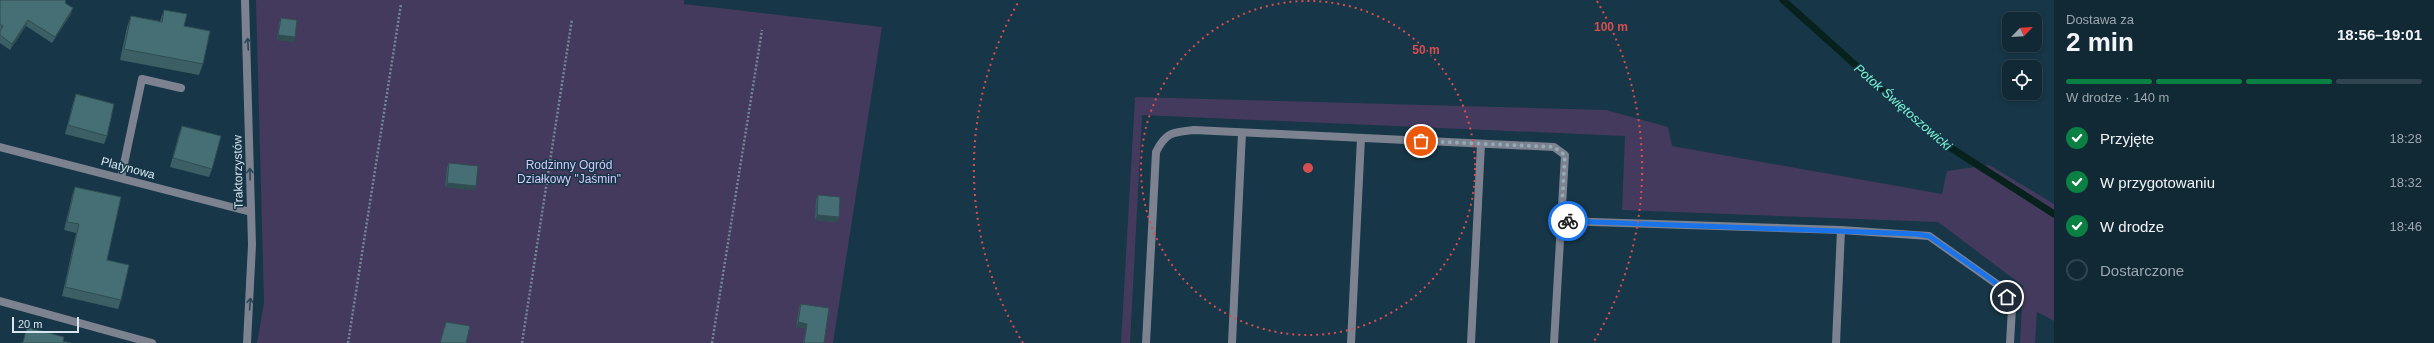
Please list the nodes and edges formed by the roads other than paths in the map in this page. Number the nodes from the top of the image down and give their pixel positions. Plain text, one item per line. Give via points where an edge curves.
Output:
1 (245, 0) edge
2 (181, 88) dead end
3 (1242, 133) junction
4 (1361, 138) junction
5 (1481, 144) junction
6 (0, 147) edge
7 (121, 178) junction
8 (250, 212) junction
9 (1561, 221) junction
10 (1841, 230) junction
11 (0, 301) edge
12 (152, 343) edge
13 (247, 343) edge
14 (1146, 343) edge
15 (1232, 343) edge
16 (1351, 343) edge
17 (1471, 343) edge
18 (1554, 343) edge
19 (1836, 343) edge
20 (2010, 343) edge

8 -> 1 street, Traktorzystów
2 - 7 street via 142,79
3 - 4 street
3 - 14 street via 1194,130 1174,132 1162,139 1156,152
3 - 15 street
4 - 5 street
4 - 16 street
5 - 9 street via 1554,147 1565,155
5 - 17 street
6 - 7 street, Platynowa
7 - 8 street, Platynowa
13 -> 8 street, Traktorzystów via 251,293
9 - 10 street
9 - 18 street
10 - 19 street
10 - 20 street via 1929,236 2001,287 2012,308
11 - 12 street

